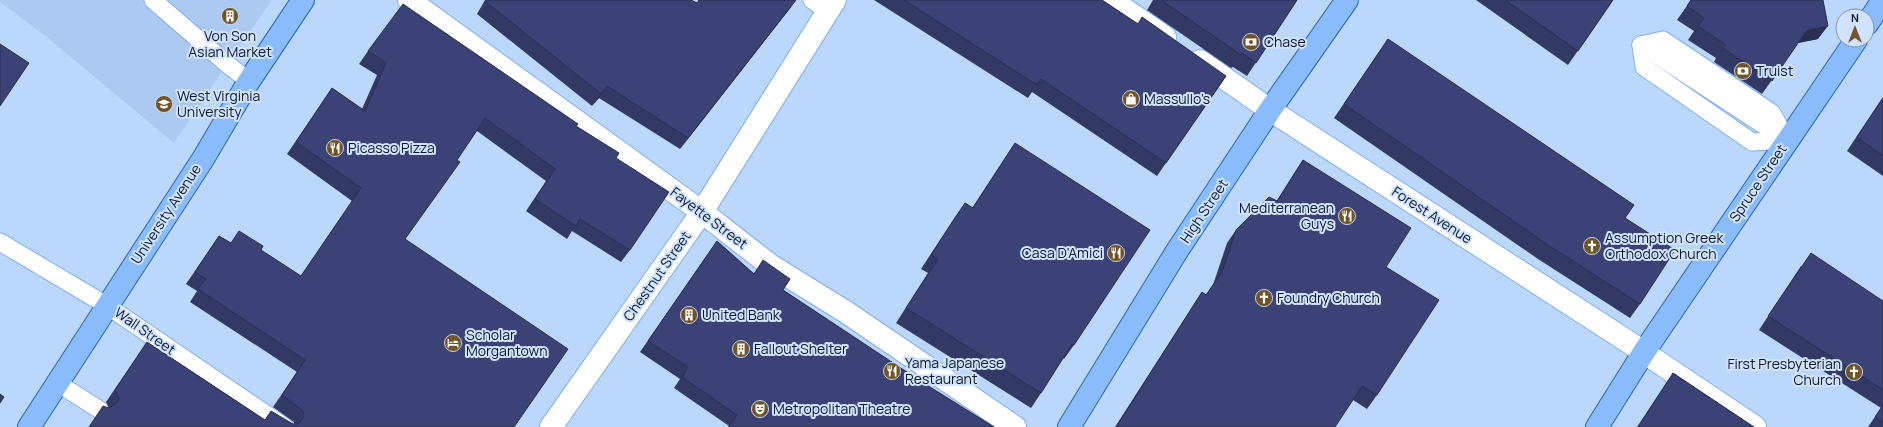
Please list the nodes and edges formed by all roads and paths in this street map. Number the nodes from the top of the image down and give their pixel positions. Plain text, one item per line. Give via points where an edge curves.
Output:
1 (153, 0) edge
2 (303, 0) edge
3 (409, 0) edge
4 (1111, 0) edge
5 (1347, 0) edge
6 (1883, 0) edge
7 (825, 4) edge
8 (1875, 12) edge
9 (1850, 48) edge
10 (249, 81) junction
11 (1270, 110) junction
12 (1787, 140) junction
13 (702, 212) junction
14 (0, 242) edge
15 (106, 305) junction
16 (1644, 352) junction
17 (56, 382) junction
18 (100, 410) edge
19 (28, 427) edge
20 (285, 427) edge
21 (551, 427) edge
22 (1015, 427) edge
23 (1069, 427) edge
24 (1597, 427) edge
25 (1754, 427) edge

1 - 10 lane
2 - 10 main road, University Avenue
3 - 13 street, Fayette Street
4 - 11 street, Forest Avenue
5 - 11 main road, High Street
6 - 8 main road
7 - 13 street, Chestnut Street
9 - 12 main road, Spruce Street
10 - 15 main road, University Avenue via 203,159
11 - 16 street, Forest Avenue
11 - 23 main road, High Street via 1177,251
12 - 12 lane via 1772,113 1663,40 1641,45 1644,67 1752,142
12 - 16 main road, Spruce Street
13 - 21 street, Chestnut Street
13 - 22 street, Fayette Street via 770,265 846,312
14 - 15 lane, Wall Street
15 - 17 main road, University Avenue
15 - 20 lane, Wall Street
16 - 24 main road, Spruce Street
16 - 25 street, Forest Avenue
17 - 18 lane
17 - 19 main road, University Avenue

